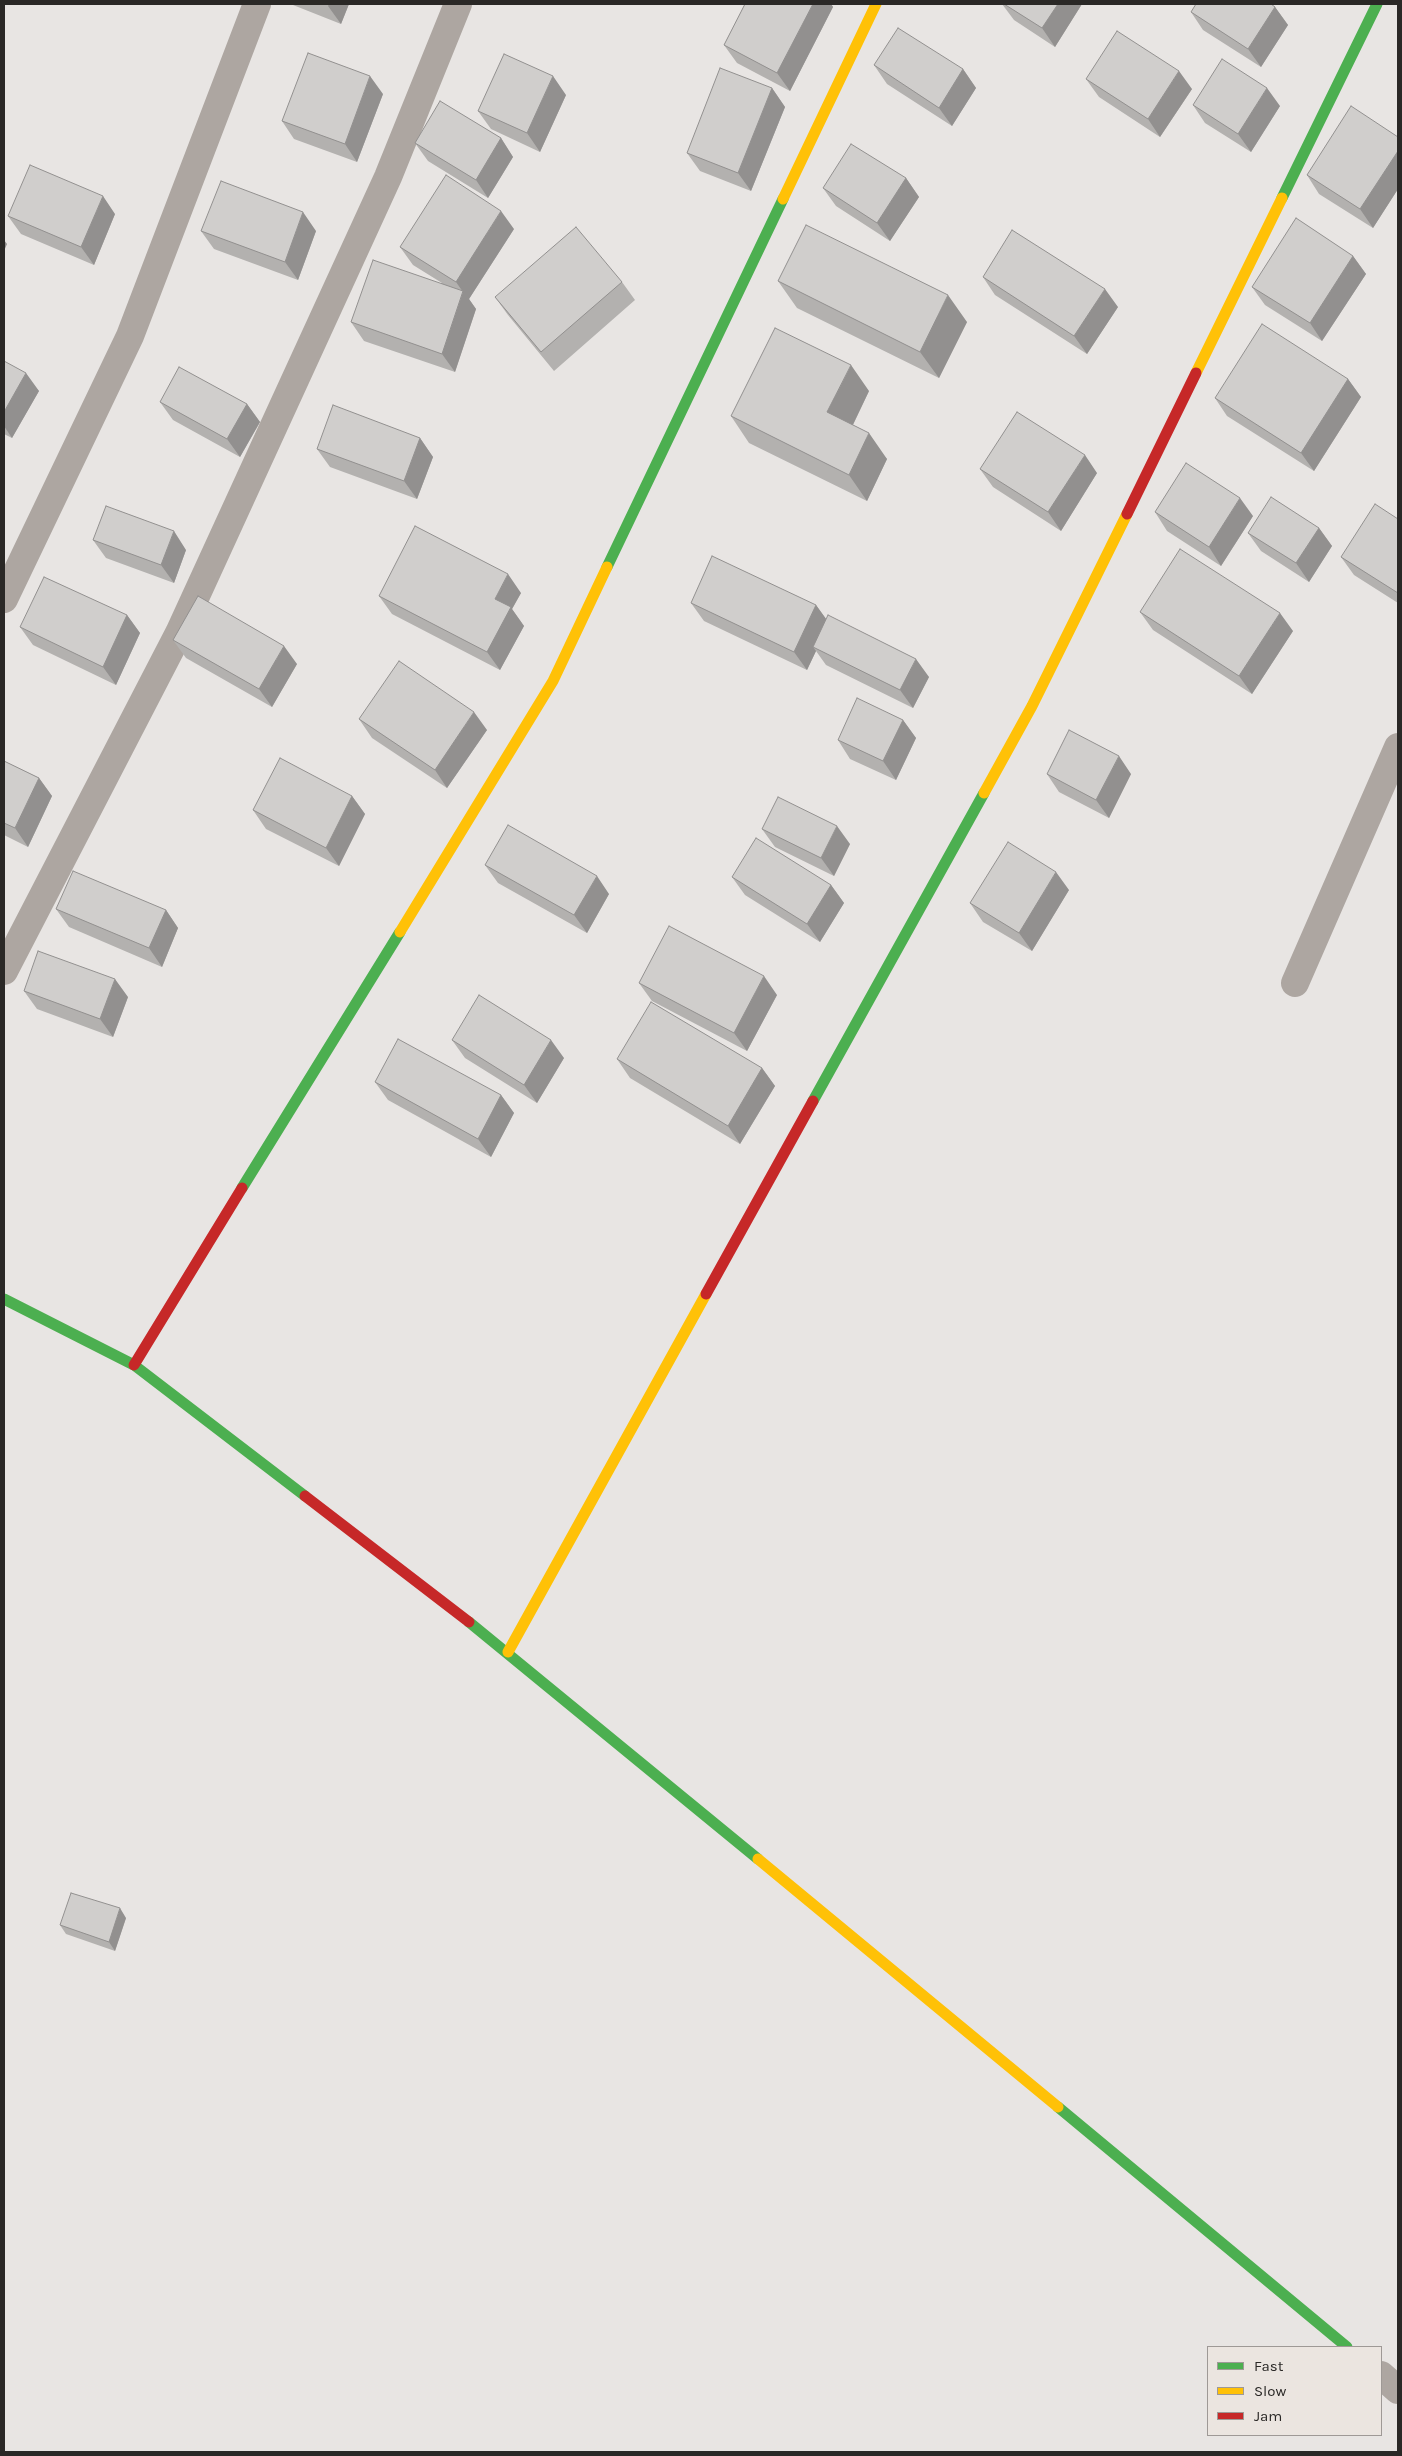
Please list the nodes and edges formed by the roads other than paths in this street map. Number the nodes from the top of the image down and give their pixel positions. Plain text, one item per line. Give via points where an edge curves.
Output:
1 (257, 4) edge
2 (458, 4) edge
3 (876, 4) edge
4 (1377, 4) edge
5 (4, 599) edge
6 (1398, 747) edge
7 (4, 970) edge
8 (1294, 983) dead end
9 (4, 1299) edge
10 (134, 1365) junction
11 (508, 1652) junction
12 (1346, 2346) edge
13 (1382, 2376) edge
14 (1398, 2390) edge

1 - 5 street via 130,336
2 - 7 street via 388,177 179,633
3 - 10 street via 553,681
4 - 11 street via 1032,706
6 - 8 street
9 - 10 street
10 - 11 street
11 - 12 street
13 - 14 street

